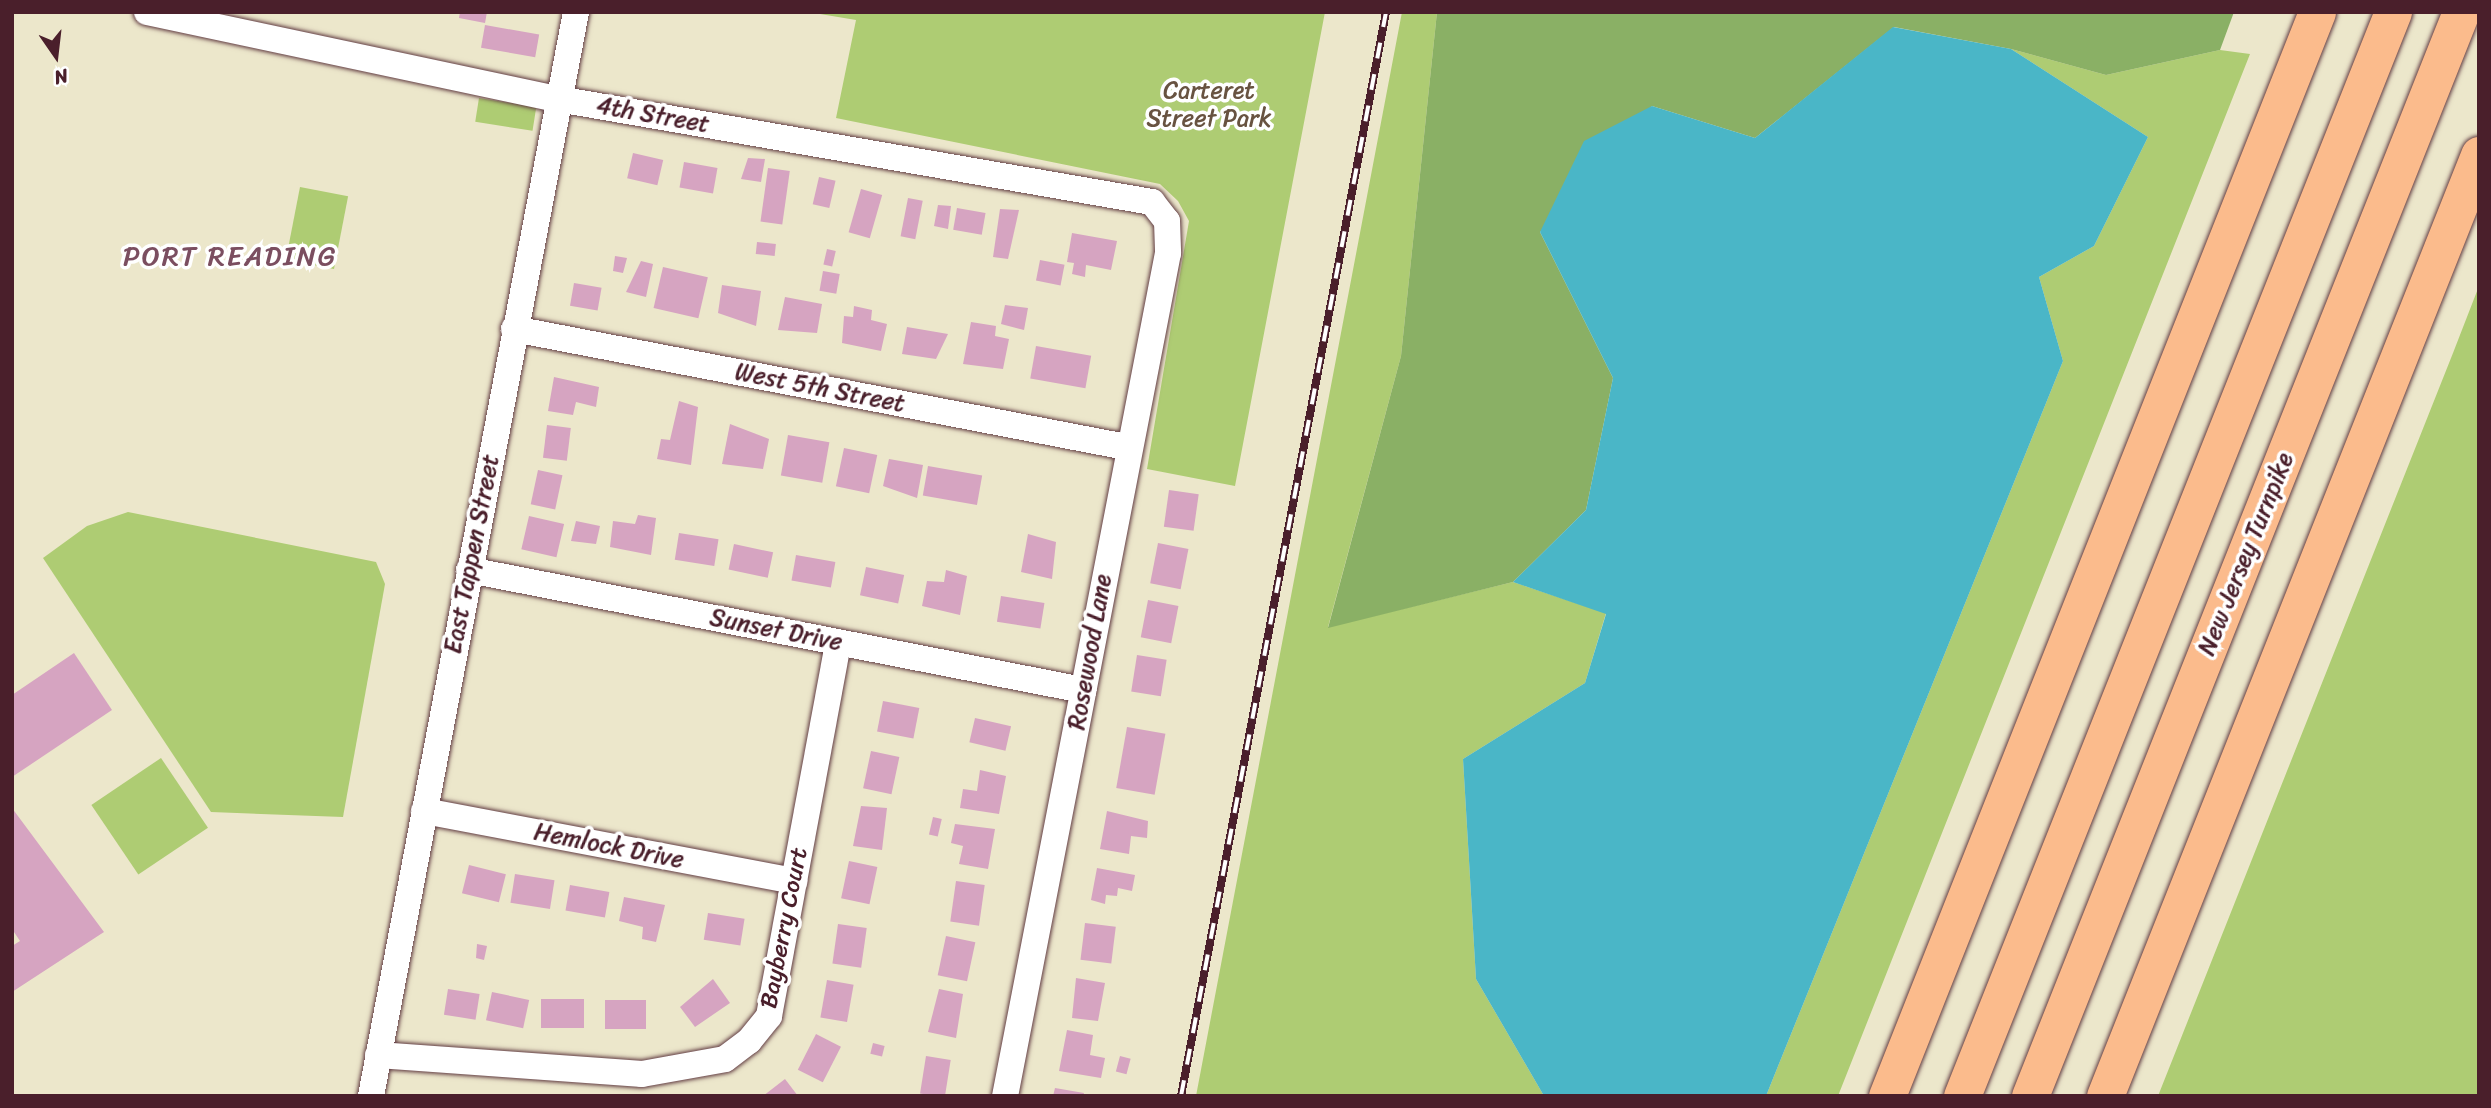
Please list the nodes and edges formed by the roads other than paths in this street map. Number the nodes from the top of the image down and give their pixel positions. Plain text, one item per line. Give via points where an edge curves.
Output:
1 (147, 12) edge
2 (576, 12) edge
3 (2317, 12) edge
4 (2393, 12) edge
5 (2461, 12) edge
6 (558, 99) junction
7 (2479, 155) edge
8 (1158, 210) joint
9 (514, 329) junction
10 (1126, 447) junction
11 (469, 570) junction
12 (838, 642) junction
13 (1083, 690) junction
14 (424, 811) junction
15 (794, 881) junction
16 (378, 1055) junction
17 (370, 1096) edge
18 (1005, 1096) edge
19 (1887, 1096) edge
20 (1962, 1096) edge
21 (2030, 1096) edge
22 (2105, 1096) edge

1 - 6 street, 4th Street
2 - 6 street, East Tappen Street
3 - 19 highway
4 - 20 highway
5 - 21 highway, New Jersey Turnpike
6 - 8 street, 4th Street via 1130,196
6 - 9 street, East Tappen Street
7 - 22 highway
8 - 10 street, Rosewood Lane via 1167,221 1168,253
9 - 10 street, West 5th Street
9 - 11 street, East Tappen Street
10 - 13 street, Rosewood Lane
11 - 12 street, Sunset Drive
11 - 14 street, East Tappen Street
12 - 13 street, Sunset Drive
12 - 15 street, Bayberry Court
13 - 18 street, Rosewood Lane
14 - 15 street, Hemlock Drive
14 - 16 street, East Tappen Street
15 - 16 street, Bayberry Court via 769,1016 725,1059 642,1073
16 - 17 street, East Tappen Street

